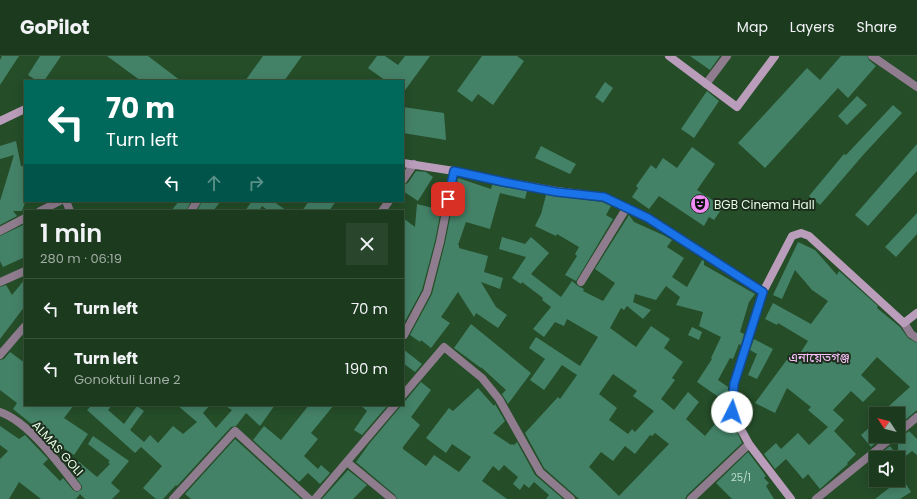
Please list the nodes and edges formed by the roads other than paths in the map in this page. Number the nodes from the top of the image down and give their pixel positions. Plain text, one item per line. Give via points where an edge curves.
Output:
1 (669, 56) edge
2 (727, 56) edge
3 (775, 56) edge
4 (872, 56) edge
5 (706, 84) junction
6 (917, 87) edge
7 (24, 109) edge
8 (0, 121) edge
9 (404, 163) edge
10 (414, 164) junction
11 (454, 171) junction
12 (404, 179) edge
13 (58, 202) edge
14 (627, 207) junction
15 (42, 210) edge
16 (24, 219) edge
17 (0, 231) edge
18 (24, 271) edge
19 (0, 282) edge
20 (581, 282) dead end
21 (763, 292) junction
22 (917, 313) edge
23 (904, 323) junction
24 (24, 327) edge
25 (404, 334) dead end
26 (917, 338) edge
27 (0, 355) edge
28 (404, 394) edge
29 (394, 406) edge
30 (0, 412) edge
31 (917, 417) edge
32 (905, 427) edge
33 (885, 443) edge
34 (750, 444) junction
35 (347, 462) junction
36 (77, 487) dead end
37 (173, 499) edge
38 (309, 499) edge
39 (315, 499) edge
40 (392, 499) edge
41 (571, 499) edge
42 (691, 499) edge
43 (791, 499) edge
44 (816, 499) edge

1 - 5 street
2 - 5 street
3 - 5 street via 737,107
4 - 6 street
7 - 8 street
9 - 10 street
10 - 11 street
10 - 12 street
11 - 14 street via 557,192 604,197
11 - 25 street via 427,292
13 - 15 street
14 - 20 street
14 - 21 street
16 - 17 street
18 - 19 street
21 - 23 street via 792,236 801,233 809,236
21 - 34 street via 734,384 732,412
22 - 23 street
23 - 26 street
24 - 27 street
28 - 41 street via 444,347 491,388 540,472
29 - 35 street
30 - 36 street, ALMAS GOLI via 31,433
31 - 32 street
33 - 44 street
34 - 42 street
34 - 43 street
35 - 39 street
35 - 40 street
37 - 38 street via 235,431

